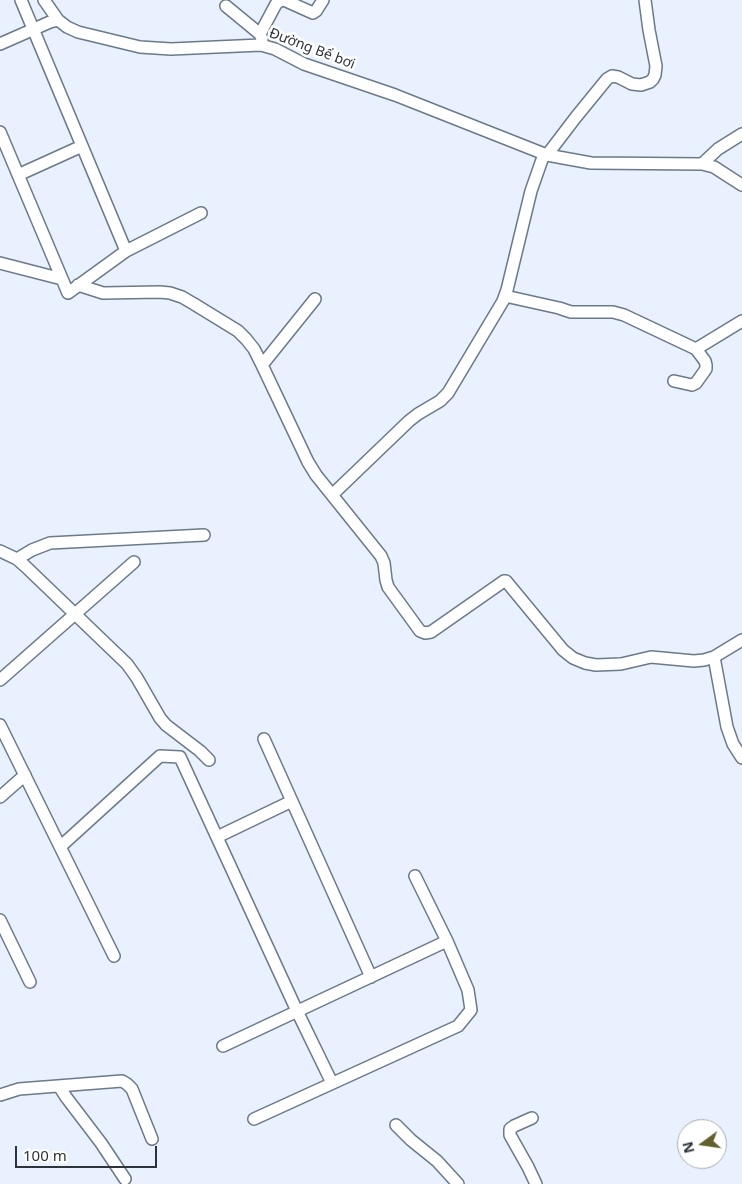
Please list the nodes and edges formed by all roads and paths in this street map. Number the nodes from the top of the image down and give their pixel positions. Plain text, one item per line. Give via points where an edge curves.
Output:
1 (21, 0) edge
2 (44, 0) edge
3 (283, 0) edge
4 (323, 0) edge
5 (645, 0) edge
6 (226, 6) dead end
7 (58, 20) junction
8 (33, 29) junction
9 (260, 40) junction
10 (0, 44) edge
11 (0, 132) edge
12 (742, 134) edge
13 (82, 146) junction
14 (546, 155) junction
15 (702, 164) junction
16 (18, 175) junction
17 (742, 185) edge
18 (201, 213) dead end
19 (126, 251) junction
20 (0, 263) edge
21 (62, 278) junction
22 (78, 285) junction
23 (505, 296) junction
24 (315, 299) dead end
25 (742, 321) edge
26 (696, 349) junction
27 (262, 365) junction
28 (674, 381) dead end
29 (332, 495) junction
30 (204, 535) dead end
31 (0, 551) edge
32 (16, 559) junction
33 (134, 562) dead end
34 (76, 614) junction
35 (742, 640) edge
36 (714, 657) junction
37 (0, 680) edge
38 (0, 725) edge
39 (264, 739) dead end
40 (742, 758) edge
41 (209, 760) dead end
42 (25, 775) junction
43 (0, 797) edge
44 (292, 801) junction
45 (217, 837) junction
46 (60, 847) junction
47 (415, 876) dead end
48 (0, 920) edge
49 (447, 941) junction
50 (114, 956) dead end
51 (371, 977) junction
52 (30, 982) dead end
53 (297, 1011) junction
54 (223, 1046) dead end
55 (332, 1083) junction
56 (59, 1086) junction
57 (0, 1095) edge
58 (532, 1118) dead end
59 (254, 1119) dead end
60 (396, 1125) dead end
61 (152, 1139) dead end
62 (125, 1179) dead end
63 (458, 1184) edge
64 (536, 1184) edge

1 - 8 street
2 - 7 street
3 - 4 street via 313,13
3 - 9 street via 276,4
5 - 14 street via 656,66 653,79 641,85 618,77 607,79
6 - 9 street
7 - 8 street
7 - 9 street, Đường Bể bơi via 78,32 140,47 172,49
8 - 10 street
8 - 13 street
9 - 14 street, Đường Bể bơi via 304,64 395,95
11 - 16 street
12 - 15 street
13 - 16 street
13 - 19 street
14 - 15 street, Đường Bể bơi via 591,162
14 - 23 street via 531,191
15 - 17 street
16 - 21 street
18 - 19 street
19 - 22 street
20 - 21 street
21 - 22 street via 68,293
22 - 27 street via 103,293 160,292 182,297 238,332 254,349
23 - 26 street via 571,312 618,313
23 - 29 street via 448,393 409,421
24 - 27 street
25 - 26 street
26 - 28 street via 705,361 706,369 692,385
27 - 29 street via 308,462
29 - 36 street via 380,556 388,588 420,631 431,632 506,581 563,650 585,663 621,664 651,657 694,661
30 - 32 street via 50,543
31 - 32 street
32 - 34 street
33 - 34 street
34 - 37 street
34 - 41 street via 128,664 166,725
35 - 36 street
36 - 40 street via 727,727
38 - 42 street
39 - 44 street
42 - 43 street
42 - 46 street
44 - 45 street
44 - 51 street
45 - 46 street via 180,757 160,756
45 - 53 street
46 - 50 street
47 - 49 street
48 - 52 street
49 - 51 street
49 - 55 street via 468,990 471,1010 458,1026
51 - 53 street
53 - 54 street
53 - 55 street
55 - 59 street
56 - 57 street via 19,1089
56 - 61 street via 122,1081 132,1089
56 - 62 street
58 - 64 street via 510,1129 510,1135
60 - 63 street

